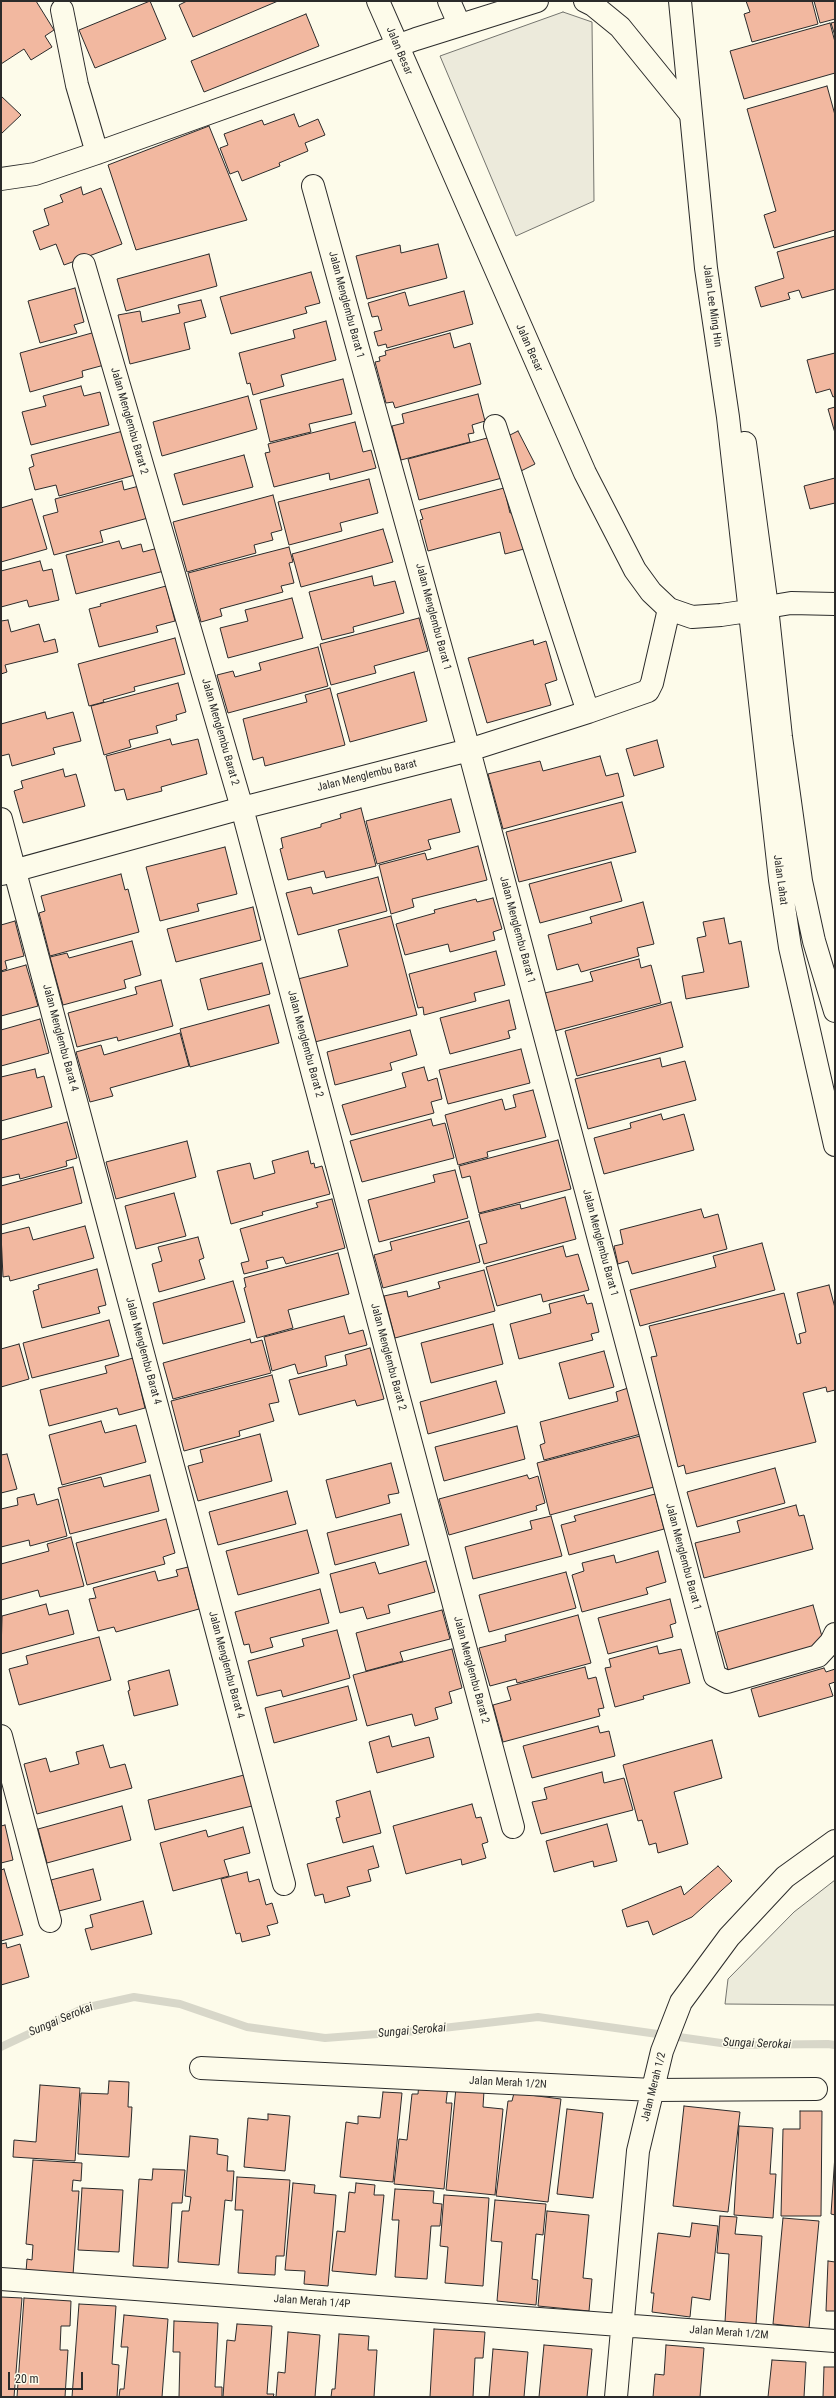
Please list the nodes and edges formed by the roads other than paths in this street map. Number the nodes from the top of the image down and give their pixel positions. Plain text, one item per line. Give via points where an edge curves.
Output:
1 (378, 1) edge
2 (449, 1) edge
3 (537, 1) edge
4 (585, 1) edge
5 (680, 1) edge
6 (693, 1) edge
7 (62, 10) dead end
8 (459, 24) junction
9 (397, 47) junction
10 (689, 112) junction
11 (97, 153) junction
12 (1, 179) edge
13 (314, 186) dead end
14 (84, 265) dead end
15 (495, 426) dead end
16 (835, 604) edge
17 (762, 608) junction
18 (669, 609) junction
19 (588, 712) junction
20 (469, 750) junction
21 (242, 808) junction
22 (1, 819) edge
23 (8, 872) edge
24 (814, 941) junction
25 (835, 983) edge
26 (805, 1011) junction
27 (835, 1011) edge
28 (835, 1110) edge
29 (835, 1145) edge
30 (835, 1634) edge
31 (1, 1736) edge
32 (513, 1827) dead end
33 (835, 1842) edge
34 (284, 1884) dead end
35 (50, 1921) dead end
36 (201, 2068) dead end
37 (816, 2089) dead end
38 (653, 2090) junction
39 (1, 2279) edge
40 (623, 2324) junction
41 (835, 2341) edge
42 (616, 2397) edge

1 - 9 street, Jalan Besar
2 - 8 street
3 - 8 street
4 - 10 street via 620,27
5 - 10 street, Jalan Lee Ming Hin
6 - 17 street, Jalan Lee Ming Hin via 700,122 754,500
7 - 11 street via 77,86
8 - 9 street
9 - 11 street
9 - 18 street, Jalan Besar via 585,473 635,570 651,592
10 - 17 street, Jalan Lee Ming Hin via 706,268 728,417
11 - 12 street via 34,174
13 - 20 street, Jalan Menglembu Barat 1
14 - 21 street, Jalan Menglembu Barat 2
15 - 19 street
16 - 17 street, Jalan Besar via 791,603
17 - 18 street, Jalan Besar via 692,617
17 - 24 street, Jalan Lahat via 800,873
17 - 26 street, Jalan Lahat via 780,880 790,947
18 - 19 street, Jalan Menglembu Barat via 652,683 648,690
19 - 20 street, Jalan Menglembu Barat
20 - 21 street, Jalan Menglembu Barat
20 - 30 street, Jalan Menglembu Barat 1 via 715,1676 727,1682 818,1656
21 - 23 street, Jalan Menglembu Barat
21 - 32 street, Jalan Menglembu Barat 2
22 - 23 street, Jalan Menglembu Barat 4
23 - 34 street, Jalan Menglembu Barat 4
24 - 25 street
24 - 27 street, Jalan Lahat
26 - 28 street
26 - 29 street, Jalan Lahat
31 - 35 street
33 - 38 street, Jalan Merah 1/2 via 784,1877 729,1937 681,2002 662,2051
36 - 38 street, Jalan Merah 1/2N
37 - 38 street, Jalan Merah 1/2N
38 - 40 street, Jalan Merah 1/2 via 638,2151
39 - 40 street, Jalan Merah 1/4P
40 - 41 street, Jalan Merah 1/2M
40 - 42 street, Jalan Merah 1/2

